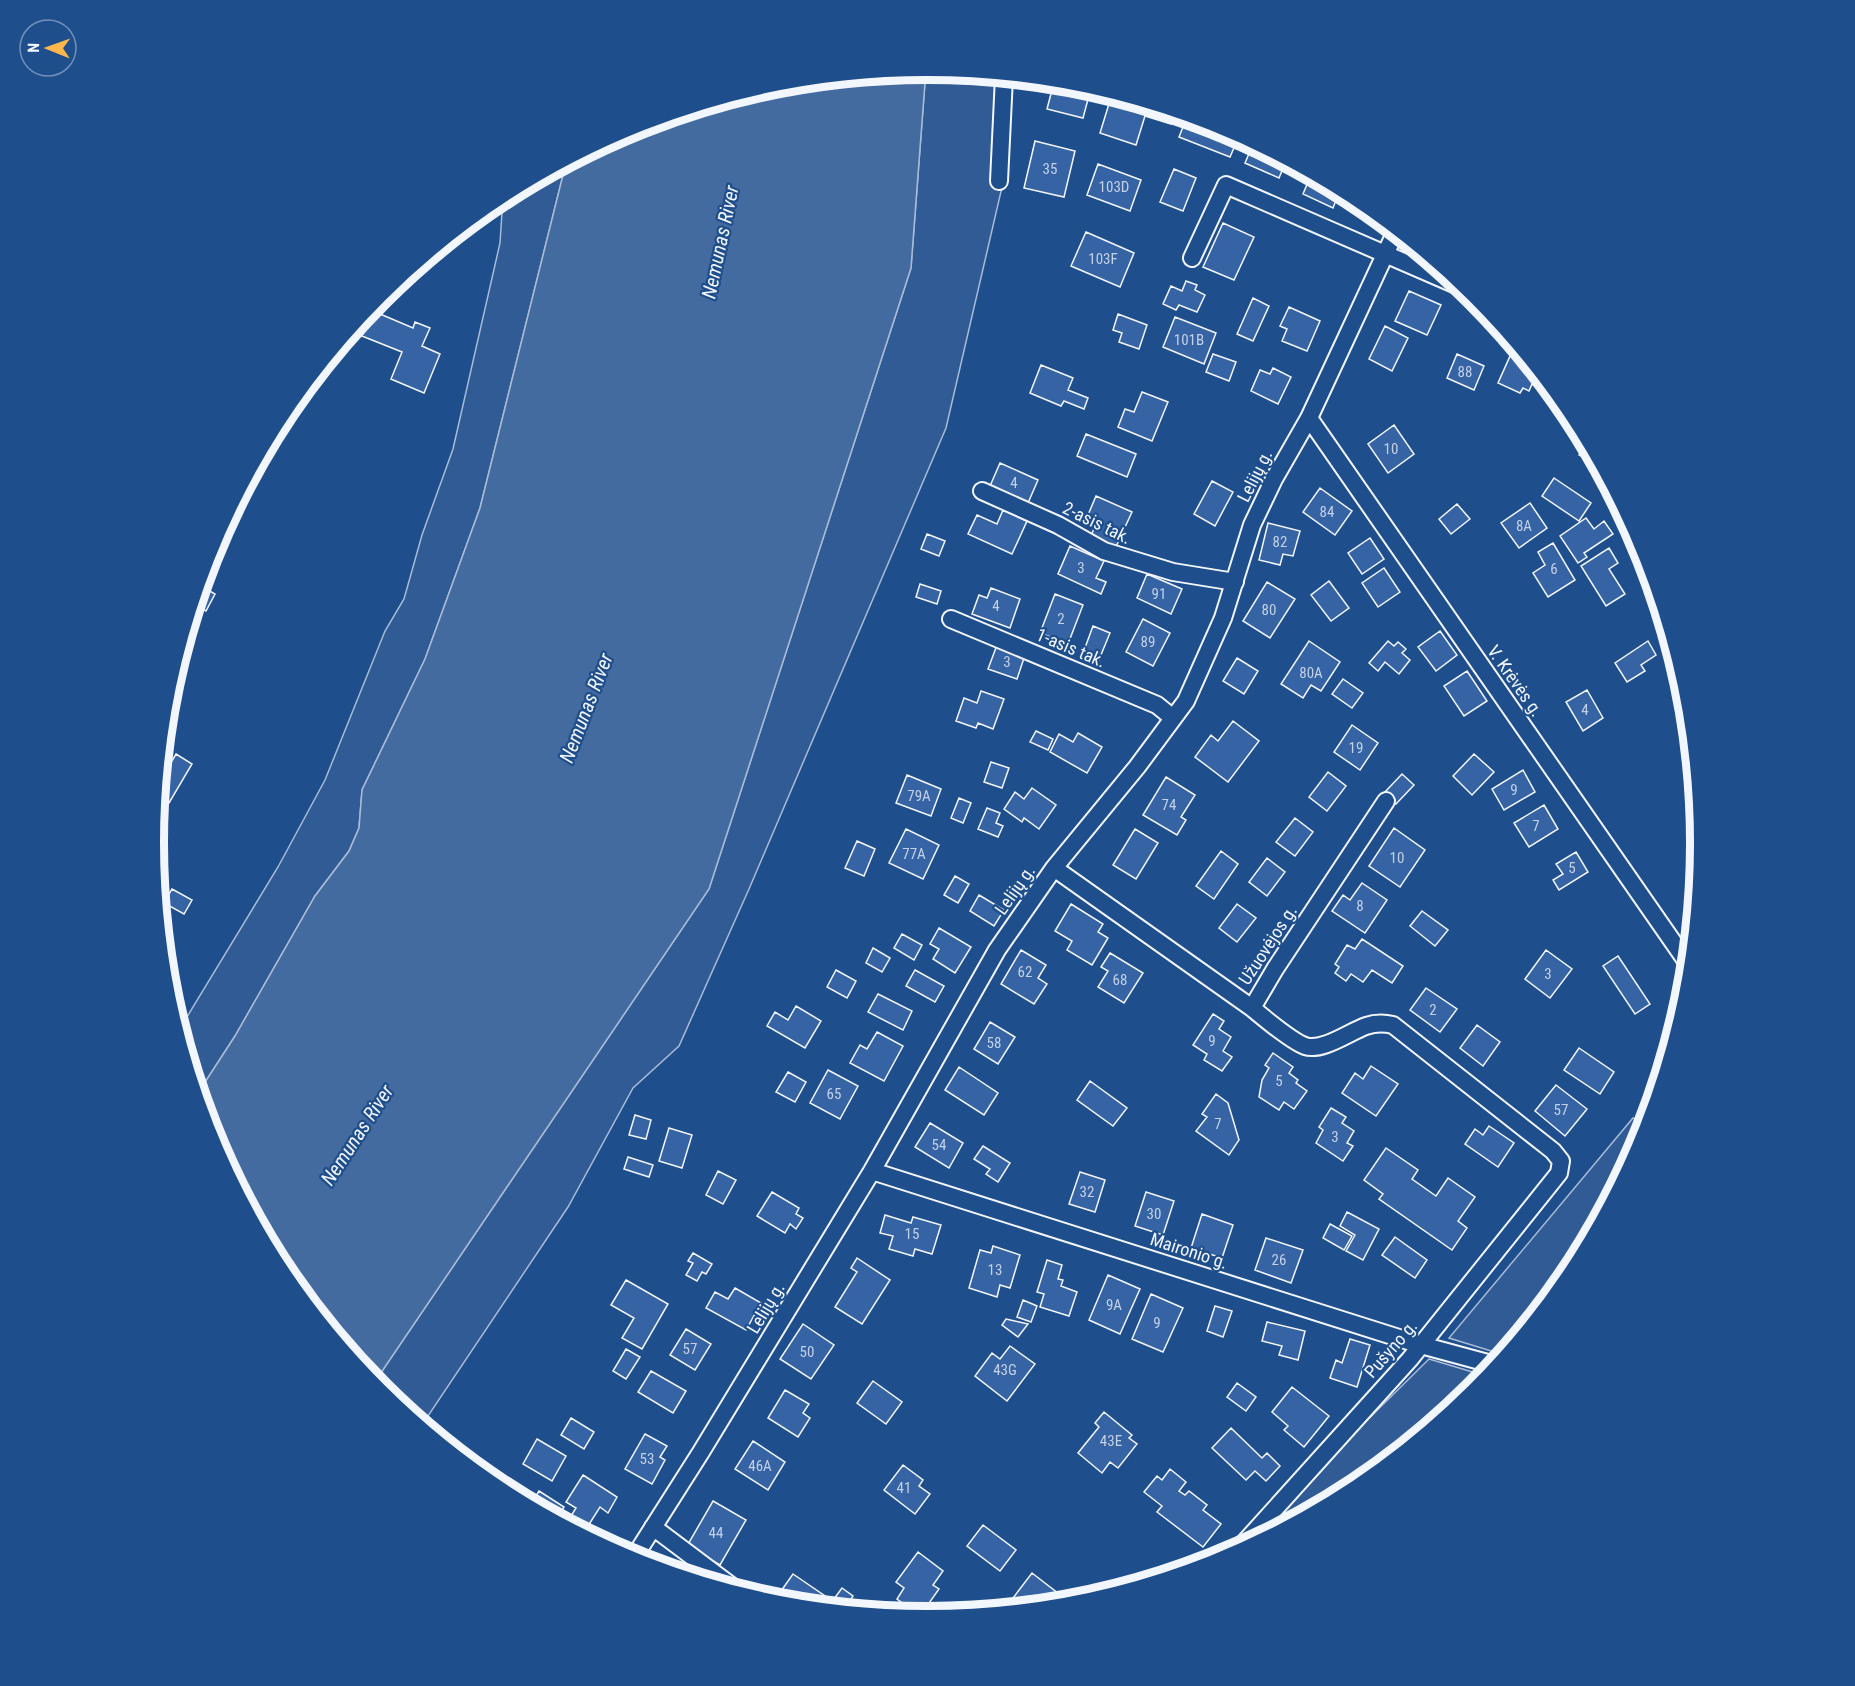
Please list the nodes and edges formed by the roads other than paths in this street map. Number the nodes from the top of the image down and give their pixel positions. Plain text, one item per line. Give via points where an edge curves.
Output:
1 (1004, 84) edge
2 (999, 181) dead end
3 (1393, 238) edge
4 (1385, 254) junction
5 (1192, 258) dead end
6 (1442, 279) edge
7 (1309, 418) junction
8 (982, 491) dead end
9 (1235, 582) junction
10 (951, 619) dead end
11 (1173, 718) junction
12 (1386, 801) dead end
13 (1054, 868) junction
14 (1682, 955) edge
15 (1252, 1008) junction
16 (1561, 1161) joint
17 (872, 1172) junction
18 (1421, 1345) junction
19 (1486, 1363) edge
20 (653, 1527) junction
21 (1252, 1534) edge
22 (639, 1549) edge
23 (719, 1577) edge

1 - 2 street
3 - 4 street, Lelijų g.
4 - 5 street via 1226,184
4 - 6 street
4 - 7 street, Lelijų g.
7 - 9 street, Lelijų g. via 1252,525
7 - 14 street, V. Krėvės g.
8 - 9 street, 2-asis tak. via 1058,525 1104,551 1173,572
9 - 11 street, Lelijų g. via 1191,691
10 - 11 street, 1-asis tak. via 1158,705
11 - 13 street, Lelijų g.
12 - 15 street, Užuovėjos g.
13 - 15 street
13 - 17 street, Lelijų g. via 997,950
15 - 16 street, Užuovėjos g. via 1305,1046 1319,1047 1368,1025 1393,1025
16 - 18 street, Pušyno g. via 1558,1173
17 - 18 street, Maironio g.
17 - 20 street, Lelijų g.
18 - 19 street, Maironio g.
18 - 21 street, Pušyno g.
20 - 22 street, Lelijų g.
20 - 23 street

